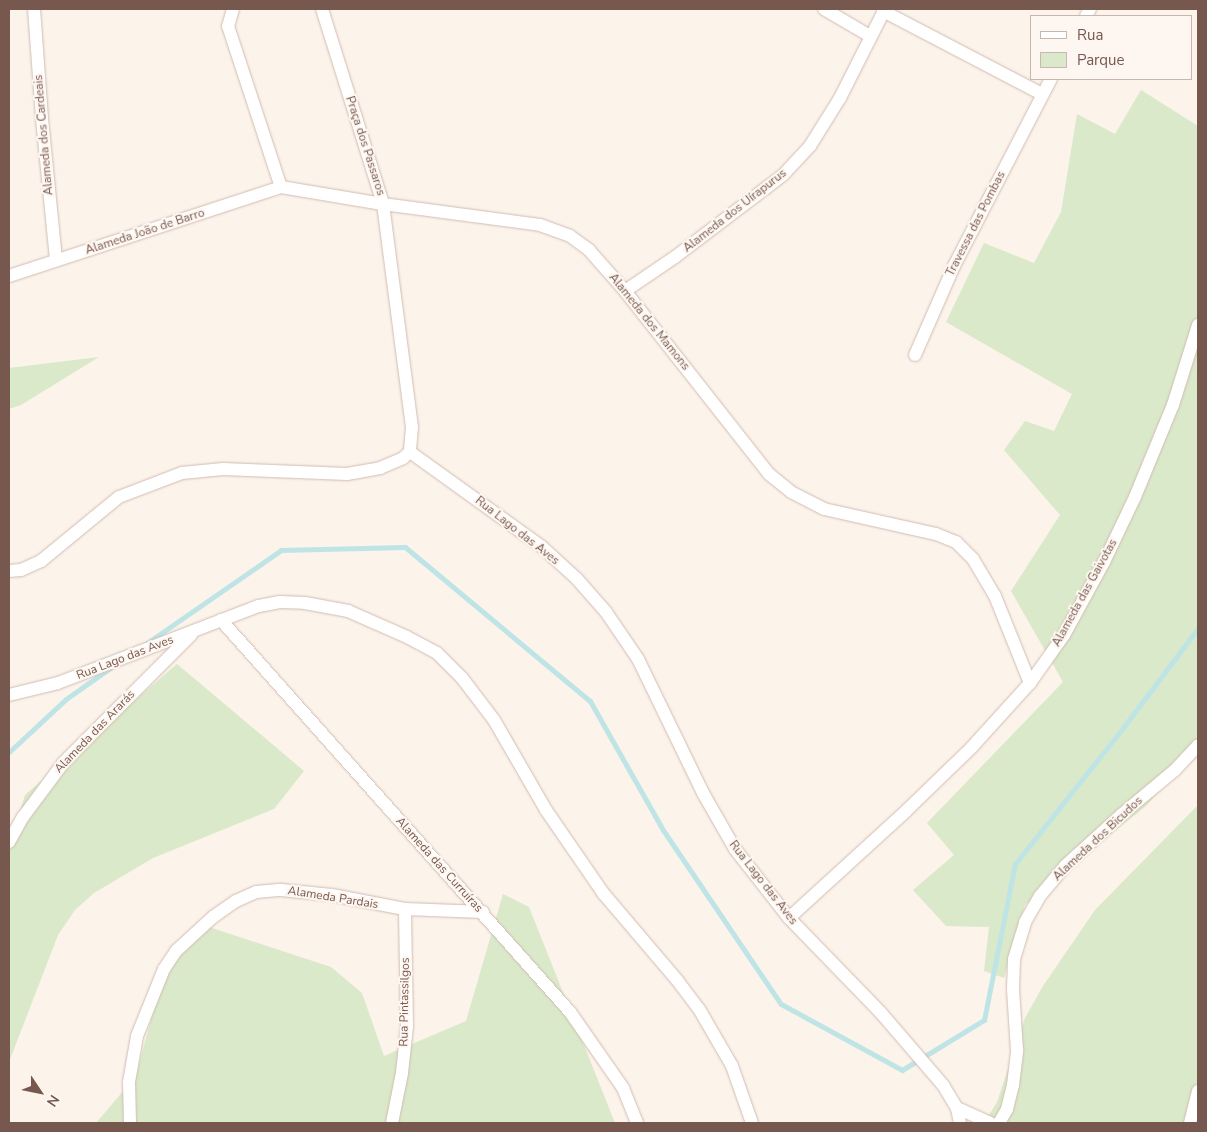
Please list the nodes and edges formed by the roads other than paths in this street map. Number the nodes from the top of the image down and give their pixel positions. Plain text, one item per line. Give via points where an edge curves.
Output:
1 (34, 9) edge
2 (233, 9) edge
3 (322, 9) edge
4 (824, 9) edge
5 (884, 10) edge
6 (870, 36) junction
7 (1049, 80) edge
8 (1042, 94) junction
9 (281, 188) junction
10 (383, 204) junction
11 (56, 260) junction
12 (9, 276) edge
13 (625, 291) junction
14 (1198, 325) edge
15 (915, 355) dead end
16 (410, 452) junction
17 (9, 571) edge
18 (221, 620) junction
19 (195, 632) junction
20 (1030, 683) junction
21 (9, 695) edge
22 (1198, 745) edge
23 (9, 842) edge
24 (405, 909) junction
25 (483, 912) junction
26 (789, 918) junction
27 (1198, 1091) edge
28 (958, 1108) junction
29 (130, 1123) edge
30 (392, 1123) edge
31 (637, 1123) edge
32 (752, 1123) edge
33 (960, 1123) edge
34 (990, 1123) edge
35 (1000, 1123) edge
36 (1190, 1123) edge

1 - 11 street, Alameda dos Cardeais
2 - 9 street via 228,26
3 - 10 street, Praça dos Passaros
4 - 6 street
5 - 6 street, Alameda dos Uírapurus
5 - 8 street
6 - 13 street, Alameda dos Uírapurus via 835,106 810,146 788,170 675,257
7 - 8 street, Travessa das Pombas
8 - 15 street, Travessa das Pombas via 954,266
9 - 10 street, Praça dos Passaros
9 - 11 street, Alameda João de Barro
10 - 13 street, Alameda dos Mamons via 540,225 570,236 588,250
10 - 16 street via 412,427
11 - 12 street, Alameda João de Barro
13 - 20 street, Alameda dos Mamons via 769,474 792,492 824,509 936,534 956,542 973,559 995,596
14 - 20 street, Alameda das Gaivotas via 1174,405 1135,496 1064,635
16 - 17 street via 380,468 347,474 223,469 182,473 118,497 41,561 21,570
16 - 26 street, Rua Lago das Aves via 542,547 606,612 638,658 703,794 735,849
18 - 19 street, Rua Lago das Aves
18 - 25 street, Alameda das Curruíras
18 - 32 street, Rua Lago das Aves via 258,606 280,602 304,603 348,612 407,637 437,654 462,678 494,720 546,810 603,893 699,1009 732,1066
19 - 21 street, Rua Lago das Aves via 58,684
19 - 23 street, Alameda das Ararás via 64,762 23,817
20 - 26 street, Alameda das Gaivotas via 913,805
22 - 35 street, Alameda dos Bicudos via 1175,770 1065,866 1040,896 1025,922 1014,959 1016,1050 1013,1085
24 - 25 street, Alameda Pardais
24 - 29 street, Alameda Pardais via 332,895 281,890 256,892 213,917 176,951 164,969 141,1028 129,1082
24 - 30 street, Rua Pintassilgos via 407,1026
25 - 31 street, Alameda das Curruíras via 570,1012 603,1057 623,1088
26 - 28 street, Rua Lago das Aves via 921,1058
27 - 36 street
28 - 33 street, Rua Lago das Aves
28 - 34 street

